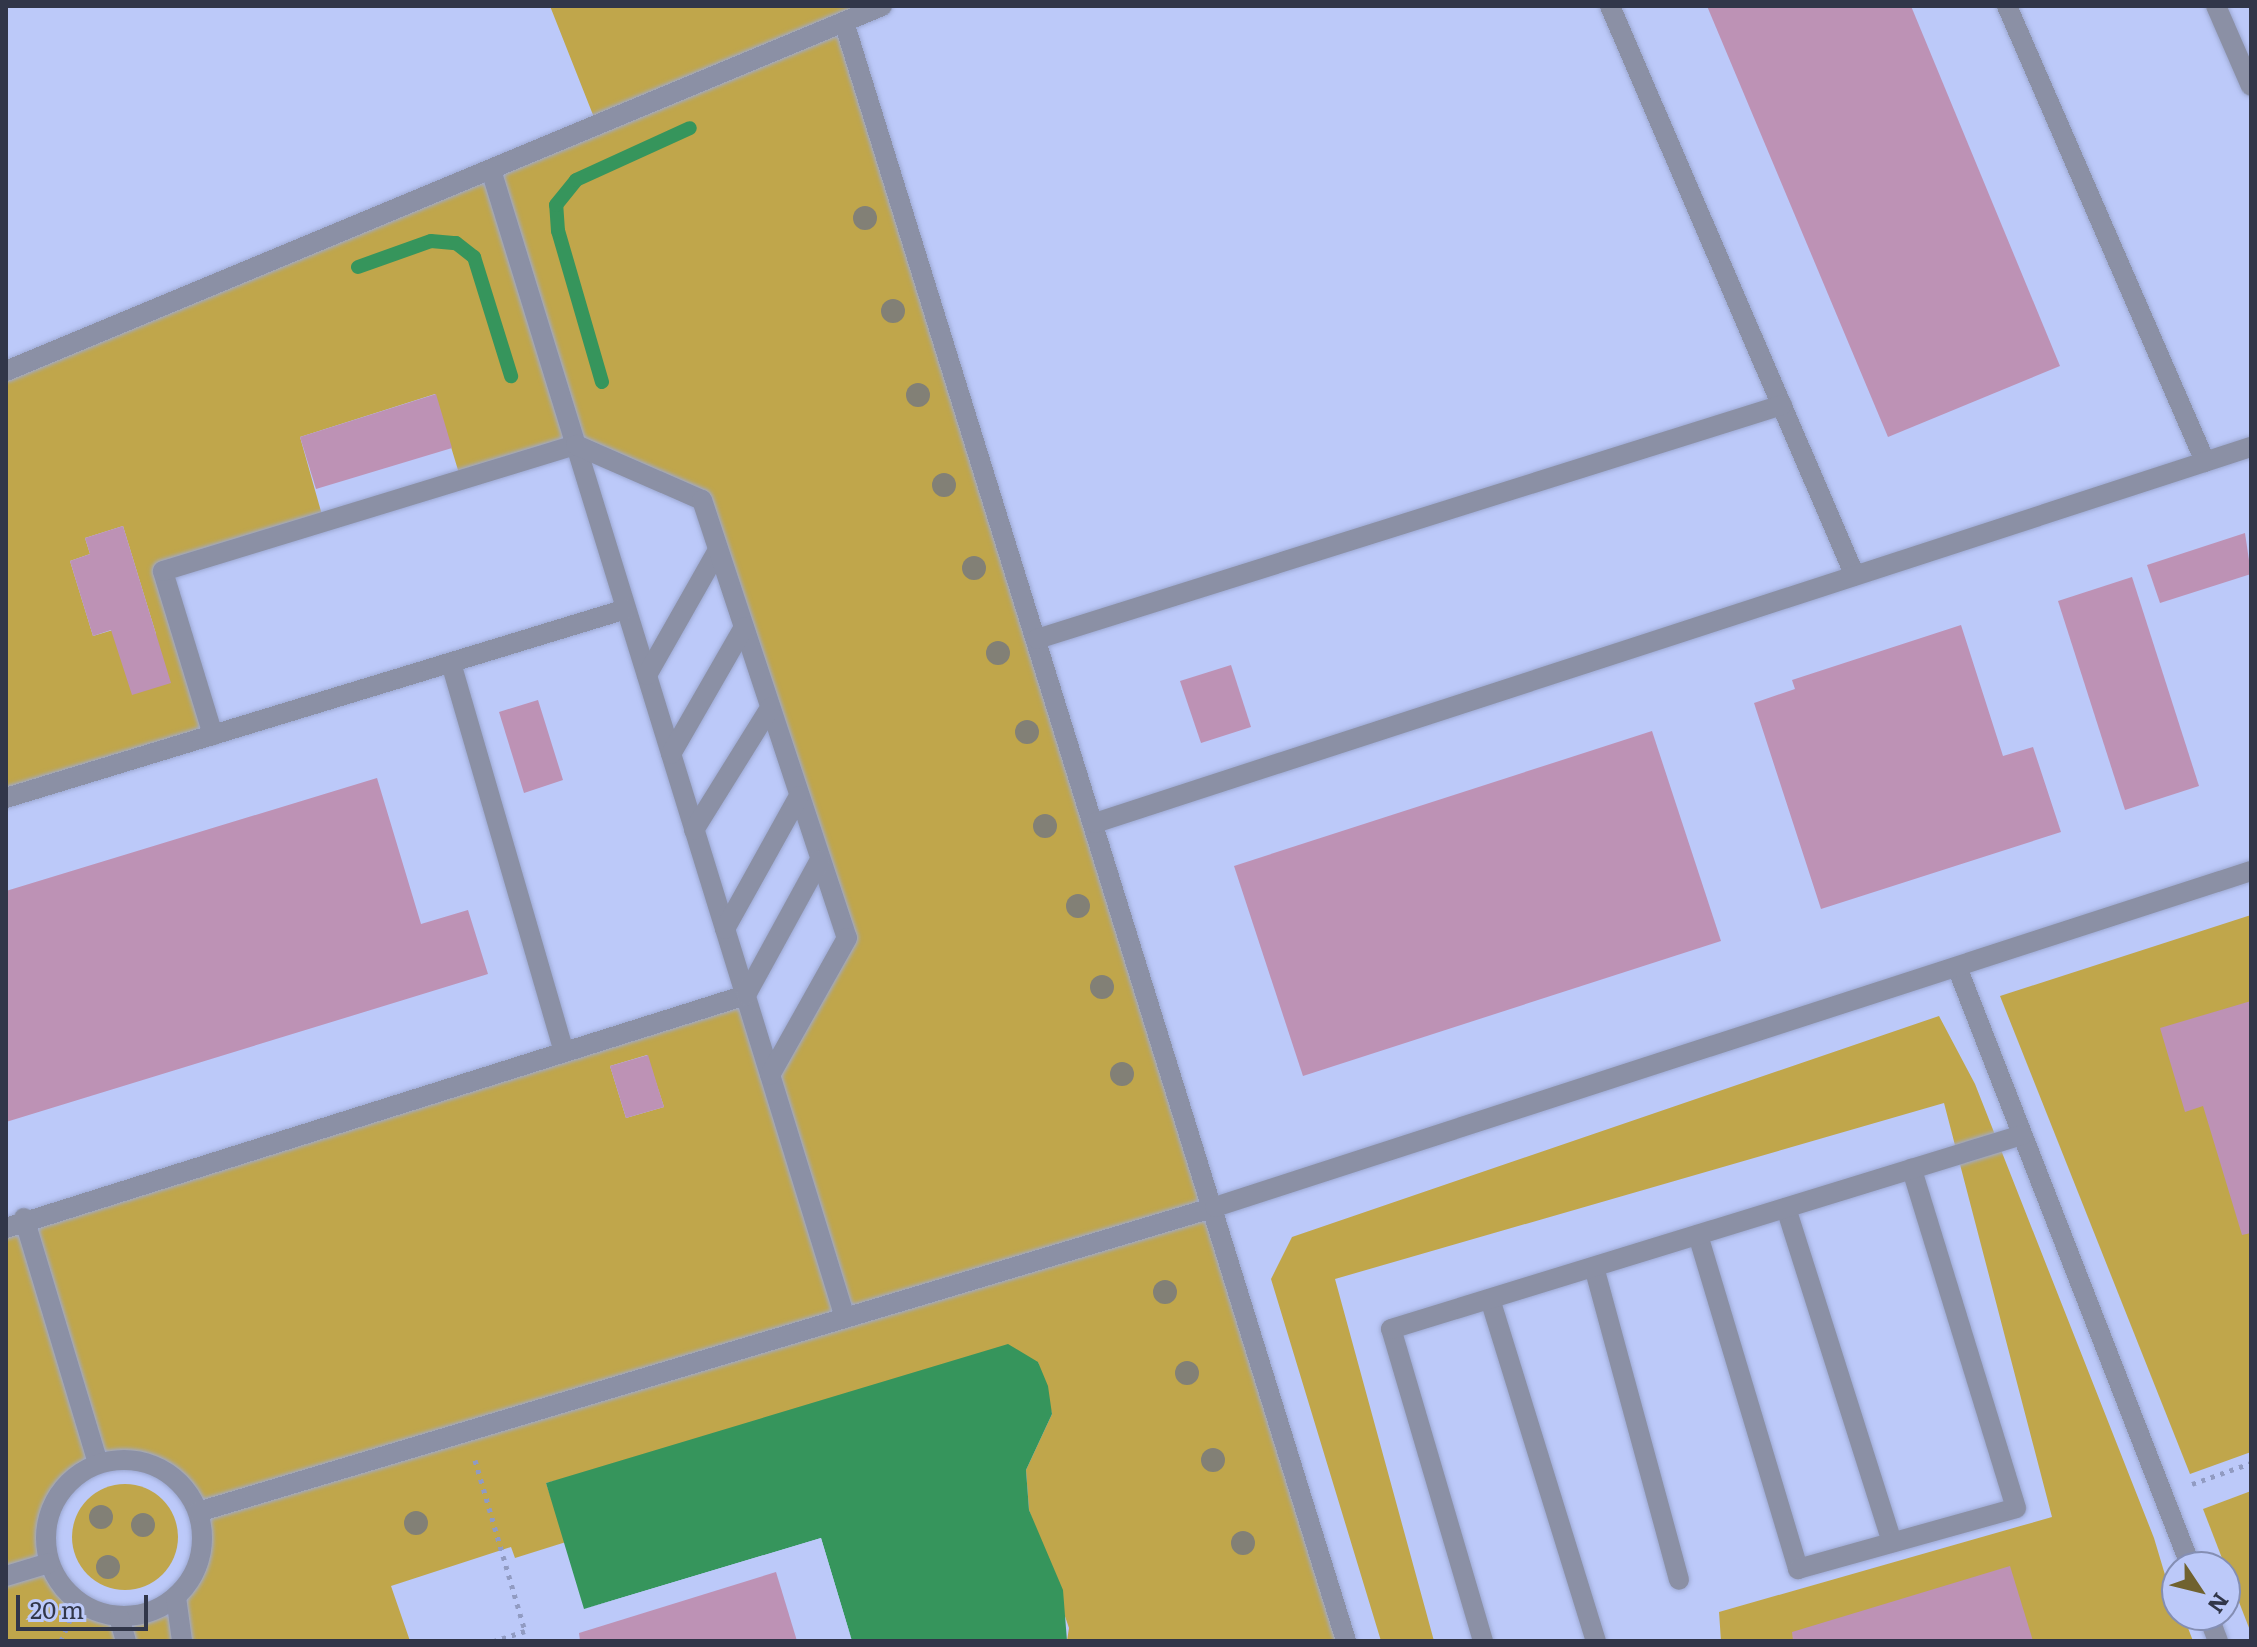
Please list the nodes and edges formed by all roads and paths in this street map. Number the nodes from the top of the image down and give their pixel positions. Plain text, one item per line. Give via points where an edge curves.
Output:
1 (882, 6) edge
2 (1610, 6) edge
3 (2007, 6) edge
4 (2216, 6) edge
5 (844, 22) junction
6 (2251, 86) edge
7 (491, 170) junction
8 (6, 371) edge
9 (1782, 405) junction
10 (576, 445) junction
11 (2251, 447) edge
12 (2205, 462) junction
13 (718, 550) junction
14 (1855, 576) junction
15 (626, 609) junction
16 (744, 627) junction
17 (1037, 639) junction
18 (451, 663) junction
19 (647, 675) junction
20 (770, 708) junction
21 (213, 735) junction
22 (671, 754) junction
23 (799, 796) junction
24 (6, 798) edge
25 (1095, 823) junction
26 (694, 830) junction
27 (820, 860) junction
28 (2251, 871) edge
29 (725, 929) junction
30 (1957, 967) junction
31 (746, 995) junction
32 (564, 1051) junction
33 (770, 1075) junction
34 (2022, 1135) junction
35 (1912, 1169) junction
36 (1215, 1207) junction
37 (1786, 1208) junction
38 (15, 1223) edge
39 (1698, 1235) junction
40 (1594, 1267) junction
41 (1490, 1299) junction
42 (845, 1318) junction
43 (467, 1432) junction
44 (98, 1463) junction
45 (2251, 1463) edge
46 (2163, 1495) junction
47 (198, 1512) junction
48 (1892, 1542) junction
49 (2185, 1551) edge
50 (49, 1563) junction
51 (6, 1576) edge
52 (1679, 1580) dead end
53 (176, 1597) junction
54 (78, 1601) junction
55 (119, 1617) junction
56 (62, 1640) edge
57 (126, 1641) edge
58 (182, 1641) edge
59 (494, 1641) edge
60 (1346, 1641) edge
61 (1483, 1641) edge
62 (1596, 1641) edge

1 - 5 lane
2 - 9 lane
3 - 12 lane
4 - 6 lane
5 - 7 lane
5 - 17 lane
7 - 8 lane
7 - 10 lane
9 - 14 lane
9 - 17 lane
10 - 13 lane via 702,500
10 - 15 lane
10 - 21 lane via 163,571
11 - 12 lane
12 - 14 lane
13 - 16 lane
13 - 19 lane
14 - 25 lane
15 - 18 lane
15 - 19 lane
16 - 20 lane
16 - 22 lane
17 - 25 lane
18 - 21 lane
18 - 32 lane
19 - 22 lane
20 - 23 lane
20 - 26 lane
21 - 24 lane
22 - 26 lane
23 - 27 lane
23 - 29 lane
25 - 36 lane
26 - 29 lane
27 - 31 lane
27 - 33 lane via 847,938
28 - 30 lane
29 - 31 lane
30 - 34 lane
30 - 36 lane
31 - 32 lane
31 - 33 lane
32 - 38 lane
33 - 42 lane
34 - 35 lane
34 - 46 lane
35 - 37 lane
35 - 48 lane via 2016,1508
36 - 42 lane
36 - 60 lane
37 - 39 lane
37 - 48 lane
38 - 44 lane
39 - 40 lane
39 - 48 lane via 1798,1569
40 - 41 lane
40 - 52 lane
41 - 61 lane via 1391,1329
41 - 62 lane
42 - 43 lane
43 - 47 lane
43 - 59 path via 525,1631
44 - 47 lane via 129,1459 159,1467 183,1486
44 - 50 lane via 72,1479 53,1503 45,1533
45 - 46 path
46 - 49 lane
47 - 53 lane via 203,1543 194,1573
50 - 51 lane
50 - 54 lane
53 - 55 lane via 149,1612
53 - 58 lane
54 - 55 lane
54 - 56 path
55 - 57 lane

